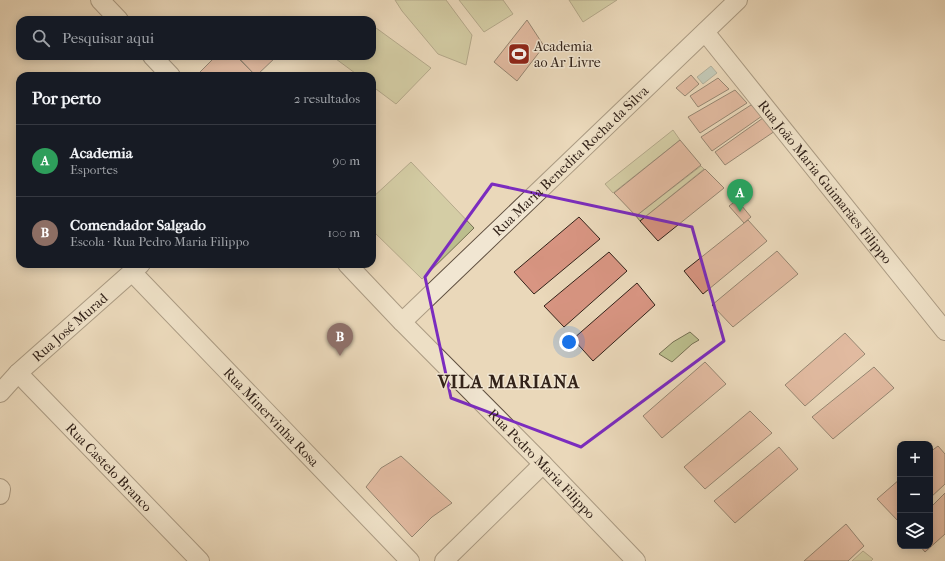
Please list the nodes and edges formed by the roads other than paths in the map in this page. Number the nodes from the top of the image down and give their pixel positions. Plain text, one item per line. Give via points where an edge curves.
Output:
1 (100, 0) edge
2 (738, 0) edge
3 (115, 16) edge
4 (705, 32) junction
5 (156, 60) edge
6 (167, 72) edge
7 (136, 268) edge
8 (352, 268) edge
9 (402, 322) junction
10 (945, 332) edge
11 (18, 373) junction
12 (0, 393) edge
13 (543, 464) junction
14 (0, 488) edge
15 (0, 496) edge
16 (200, 561) edge
17 (410, 561) edge
18 (444, 561) edge
19 (636, 561) edge

1 - 3 street
2 - 4 street, Rua Maria Benedita Rocha da Silva
4 - 9 street, Rua Maria Benedita Rocha da Silva
4 - 10 street, Rua João Maria Guimarães Filippo
5 - 6 street
7 - 11 street, Rua José Murad
7 - 17 street, Rua Minervinha Rosa
8 - 9 street, Rua Pedro Maria Filippo
9 - 13 street, Rua Pedro Maria Filippo
11 - 12 street, Rua José Murad
11 - 16 street, Rua Castelo Branco
13 - 18 street
13 - 19 street, Rua Pedro Maria Filippo
14 - 15 street

